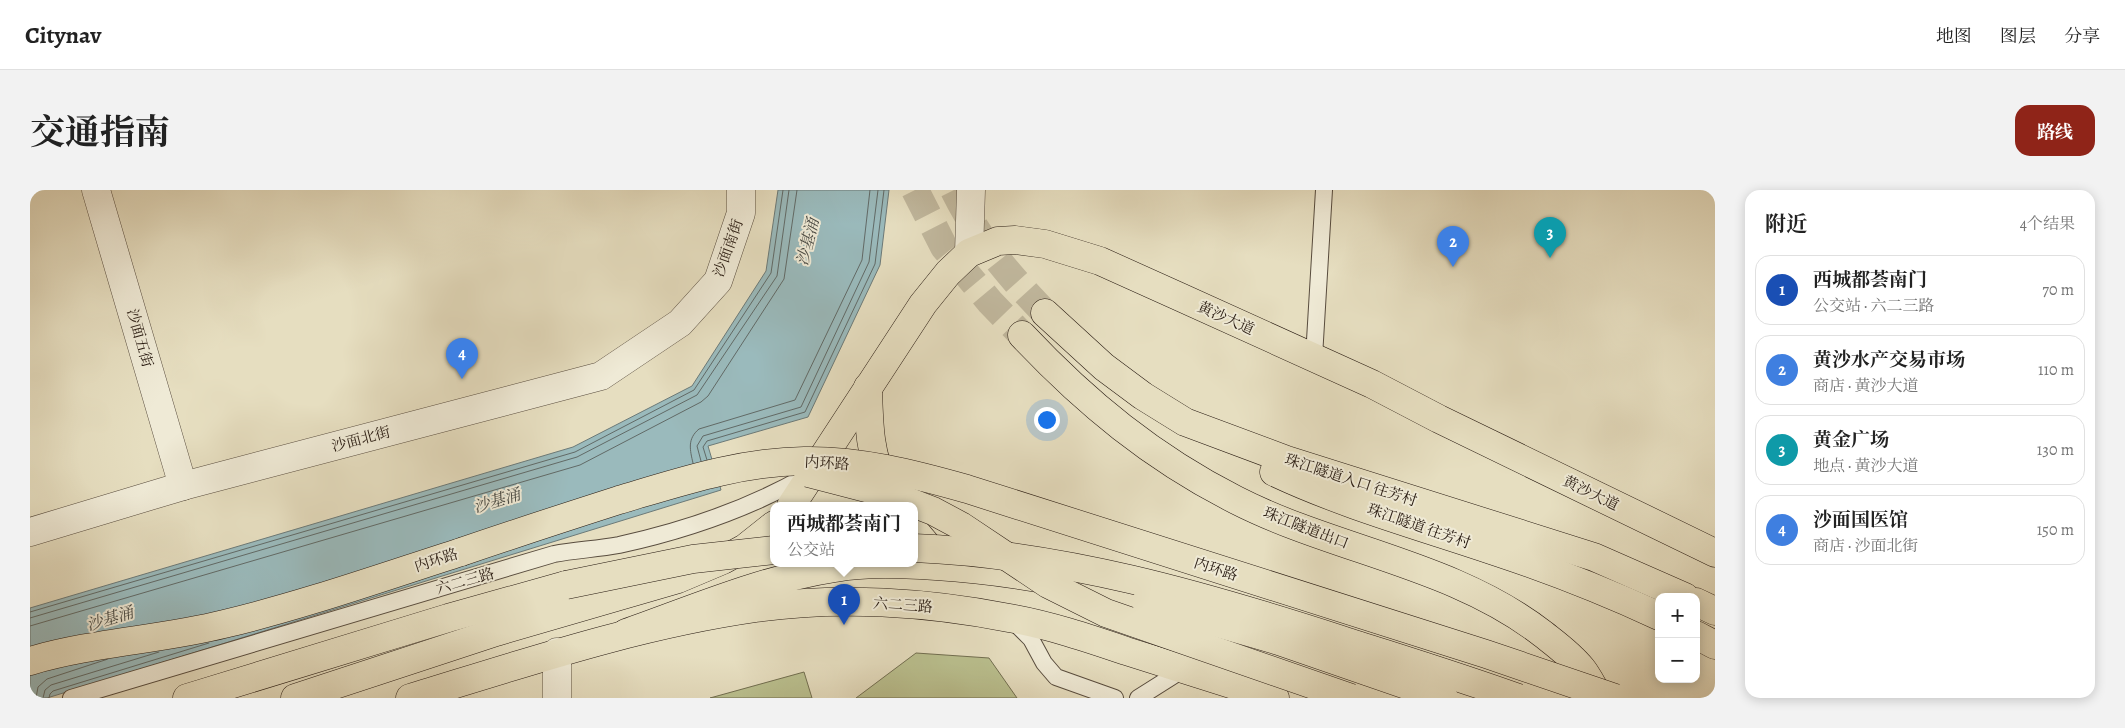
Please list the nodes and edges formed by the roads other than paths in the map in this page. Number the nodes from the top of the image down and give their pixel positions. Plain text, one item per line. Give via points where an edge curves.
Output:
1 (96, 190) edge
2 (741, 190) edge
3 (971, 190) edge
4 (1324, 190) edge
5 (969, 253) junction
6 (1045, 313) tunnel mouth
7 (680, 323) joint
8 (1022, 335) tunnel mouth
9 (1314, 357) junction
10 (868, 387) junction
11 (1185, 422) junction
12 (765, 463) junction
13 (815, 471) junction
14 (183, 486) junction
15 (794, 502) edge
16 (894, 502) edge
17 (911, 502) edge
18 (918, 505) edge
19 (770, 528) edge
20 (30, 532) edge
21 (918, 534) edge
22 (918, 548) edge
23 (770, 550) edge
24 (1715, 553) edge
25 (918, 564) edge
26 (946, 566) junction
27 (841, 567) edge
28 (1676, 593) edge
29 (1700, 604) edge
30 (1715, 611) edge
31 (1655, 614) edge
32 (1011, 618) junction
33 (626, 633) junction
34 (1700, 637) edge
35 (1715, 645) edge
36 (557, 652) junction
37 (30, 661) edge
38 (1184, 669) junction
39 (72, 698) edge
40 (187, 698) edge
41 (295, 698) edge
42 (410, 698) edge
43 (557, 698) edge
44 (1115, 698) edge
45 (1138, 698) edge
46 (1275, 698) edge
47 (1351, 698) edge
48 (1444, 698) edge
49 (1518, 698) edge
50 (1600, 698) edge
51 (1615, 698) edge

1 - 14 street, 沙面五街
2 - 7 street, 沙面南街 via 741,213 718,281
3 - 5 street
4 - 9 lane
5 - 9 main road, 黄沙大道 via 1006,240 1045,244 1100,262
5 - 10 main road, 黄沙大道 via 923,304
6 - 11 main road, 珠江隧道入口 往芳村 via 1104,367
7 - 14 street, 沙面北街 via 601,376
8 - 50 main road, 珠江隧道出口 via 1099,410 1172,464 1237,501 1416,567 1488,599 1526,621 1565,651 1583,670
9 - 24 main road, 黄沙大道
10 - 13 main road, 黄沙大道
10 - 16 main road via 874,458
11 - 28 main road, 珠江隧道入口 往芳村 via 1287,460 1594,557
11 - 31 main road, 珠江隧道 往芳村 via 1245,458 1309,487 1557,574
12 - 17 main road, bridge
12 - 37 main road, 内环路, bridge via 682,481 339,591 225,624 74,650
12 - 51 main road, 内环路, bridge via 844,463 928,478 1477,651
13 - 15 main road
13 - 39 lane, 六二三路 via 742,508 705,520 618,545 554,554
14 - 20 street, 沙面北街
18 - 47 main road, bridge via 961,526 1048,584 1106,613
19 - 41 main road via 745,548 678,579 496,632
21 - 26 main road
22 - 49 main road, 内环路, bridge via 1047,562 1173,590 1295,625
23 - 40 main road, bridge via 694,559 566,585
25 - 26 main road
26 - 48 main road, bridge via 1062,581 1137,599 1280,641
27 - 33 main road via 818,570 734,594
29 - 30 main road
32 - 33 main road, 六二三路 via 893,604 817,603 755,608
32 - 38 main road, 六二三路
32 - 44 lane via 1031,639 1056,677
33 - 36 main road, 六二三路
34 - 35 main road
36 - 42 main road, 六二三路
36 - 43 street
38 - 45 lane
38 - 46 main road, 六二三路

